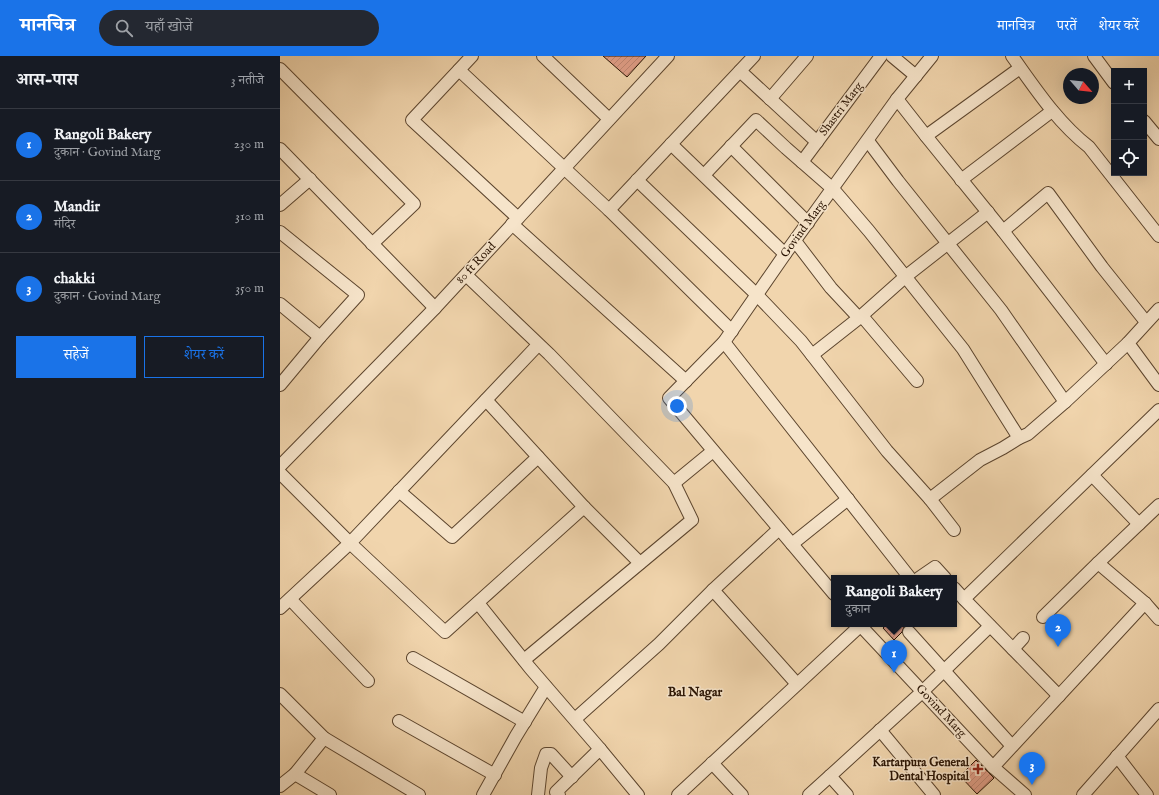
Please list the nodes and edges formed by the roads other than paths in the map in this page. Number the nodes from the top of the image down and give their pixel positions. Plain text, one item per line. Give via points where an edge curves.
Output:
1 (472, 56) edge
2 (543, 56) edge
3 (668, 56) edge
4 (754, 56) edge
5 (807, 56) edge
6 (881, 56) edge
7 (892, 56) edge
8 (932, 56) edge
9 (1012, 56) edge
10 (1094, 56) edge
11 (1020, 68) junction
12 (280, 69) edge
13 (459, 70) junction
14 (740, 71) junction
15 (916, 76) junction
16 (1111, 79) edge
17 (770, 99) junction
18 (897, 99) junction
19 (1052, 112) junction
20 (609, 119) junction
21 (1147, 125) edge
22 (926, 136) junction
23 (1159, 139) edge
24 (868, 141) junction
25 (817, 142) junction
26 (671, 144) junction
27 (731, 146) junction
28 (280, 149) edge
29 (802, 162) junction
30 (564, 168) junction
31 (704, 176) junction
32 (310, 179) junction
33 (637, 180) junction
34 (961, 180) junction
35 (833, 189) junction
36 (280, 205) edge
37 (609, 210) junction
38 (988, 212) junction
39 (515, 221) junction
40 (808, 223) junction
41 (1003, 231) junction
42 (280, 232) edge
43 (1159, 236) edge
44 (795, 241) junction
45 (372, 244) junction
46 (948, 244) junction
47 (784, 254) junction
48 (466, 275) junction
49 (905, 277) junction
50 (757, 295) junction
51 (281, 306) edge
52 (435, 308) junction
53 (1159, 309) edge
54 (860, 317) junction
55 (1146, 322) junction
56 (732, 331) junction
57 (320, 337) junction
58 (724, 342) junction
59 (1128, 343) junction
60 (538, 346) junction
61 (812, 355) junction
62 (1106, 364) junction
63 (686, 381) junction
64 (917, 381) dead end
65 (280, 385) edge
66 (1159, 385) edge
67 (486, 400) junction
68 (1065, 402) junction
69 (1159, 410) edge
70 (1019, 438) junction
71 (714, 451) junction
72 (538, 457) junction
73 (280, 466) edge
74 (280, 473) edge
75 (1092, 475) junction
76 (674, 483) junction
77 (399, 491) junction
78 (848, 498) junction
79 (930, 499) junction
80 (584, 507) junction
81 (1157, 509) edge
82 (1139, 524) junction
83 (779, 529) junction
84 (954, 530) dead end
85 (350, 543) junction
86 (792, 544) junction
87 (640, 563) junction
88 (1098, 563) junction
89 (908, 575) edge
90 (923, 575) edge
91 (942, 575) edge
92 (713, 590) junction
93 (831, 590) edge
94 (957, 591) edge
95 (290, 599) junction
96 (964, 599) junction
97 (478, 603) junction
98 (1145, 603) junction
99 (280, 608) edge
100 (1044, 617) dead end
101 (1159, 619) edge
102 (990, 626) junction
103 (858, 627) edge
104 (862, 627) edge
105 (909, 632) dead end
106 (1024, 638) dead end
107 (1013, 649) junction
108 (413, 658) dead end
109 (524, 660) junction
110 (944, 670) junction
111 (368, 681) dead end
112 (797, 684) junction
113 (546, 687) junction
114 (922, 692) junction
115 (280, 694) edge
116 (1059, 696) junction
117 (1159, 709) edge
118 (575, 719) junction
119 (399, 721) dead end
120 (525, 722) junction
121 (880, 730) junction
122 (324, 738) junction
123 (1012, 746) junction
124 (600, 749) junction
125 (1117, 756) junction
126 (712, 763) junction
127 (993, 767) junction
128 (295, 774) junction
129 (495, 775) junction
130 (830, 776) junction
131 (572, 777) junction
132 (280, 786) edge
133 (556, 794) edge
134 (330, 795) edge
135 (419, 795) edge
136 (484, 795) edge
137 (538, 795) edge
138 (638, 795) edge
139 (678, 795) edge
140 (742, 795) edge
141 (809, 795) edge
142 (847, 795) edge
143 (934, 795) edge
144 (1025, 795) edge
145 (1083, 795) edge
146 (1147, 795) edge

1 - 13 street
2 - 20 street
3 - 20 street, 80 ft Road
4 - 14 street
5 - 17 street
6 - 25 street, Shastri Marg
7 - 15 street
8 - 15 street, Govind Marg
9 - 11 street
10 - 16 street
11 - 19 street
11 - 22 street
12 - 45 street via 414,204
13 - 30 street
13 - 39 street via 412,120
14 - 17 street
14 - 26 street
15 - 18 street, Govind Marg
17 - 25 street
18 - 22 street
18 - 24 street, Govind Marg
19 - 34 street
19 - 43 street via 1089,147
20 - 30 street, 80 ft Road
21 - 23 street
22 - 34 street
24 - 35 street, Govind Marg
24 - 46 street
25 - 29 street, Shastri Marg
26 - 31 street
26 - 33 street
27 - 29 street via 756,120
27 - 31 street
27 - 40 street
28 - 32 street
29 - 35 street
30 - 37 street
30 - 39 street, 80 ft Road
31 - 47 street
32 - 36 street
32 - 45 street
33 - 37 street
33 - 50 street
34 - 38 street
35 - 40 street, Govind Marg
35 - 49 street
37 - 56 street
38 - 41 street
38 - 46 street
39 - 48 street, 80 ft Road
39 - 63 street
40 - 44 street, Govind Marg
41 - 55 street via 1048,193
41 - 62 street
42 - 57 street via 358,296
44 - 47 street, Govind Marg
44 - 54 street via 831,288
45 - 52 street
46 - 49 street
46 - 68 street via 1001,310
47 - 50 street, Govind Marg
48 - 52 street, 80 ft Road
48 - 60 street
49 - 54 street
49 - 70 street via 963,349
50 - 56 street, Govind Marg
50 - 61 street
51 - 57 street
52 - 73 street, 80 ft Road
53 - 55 street
54 - 61 street
54 - 64 street
55 - 59 street
56 - 58 street, Govind Marg
57 - 65 street
58 - 63 street, Govind Marg
58 - 78 street
59 - 62 street
59 - 66 street
60 - 67 street
60 - 76 street
61 - 79 street via 887,451
62 - 68 street
63 - 71 street, Govind Marg via 669,398
67 - 72 street
67 - 77 street
68 - 70 street via 1028,434
69 - 75 street
70 - 79 street via 980,460
71 - 76 street
71 - 83 street
72 - 77 street via 452,537
72 - 80 street
74 - 85 street
75 - 82 street
75 - 96 street
76 - 87 street via 692,520
77 - 85 street
78 - 86 street
78 - 89 street
79 - 84 street
80 - 87 street
80 - 97 street
81 - 82 street
82 - 88 street
83 - 86 street
83 - 92 street
85 - 95 street
85 - 97 street via 445,632
86 - 93 street
87 - 109 street
88 - 98 street
88 - 100 street
90 - 91 street via 935,567
92 - 112 street
92 - 118 street via 659,644
94 - 96 street
95 - 99 street
95 - 111 street
96 - 102 street
97 - 109 street
98 - 101 street
98 - 116 street
102 - 107 street
102 - 110 street
103 - 112 street
104 - 114 street, Govind Marg
105 - 110 street
106 - 107 street
107 - 116 street
108 - 120 street
109 - 113 street
110 - 114 street
110 - 123 street
112 - 126 street
113 - 118 street
113 - 120 street
114 - 121 street
114 - 127 street, Govind Marg
115 - 122 street
116 - 123 street
117 - 125 street
118 - 124 street
119 - 129 street
120 - 129 street
121 - 130 street
121 - 143 street
122 - 128 street
122 - 135 street
123 - 127 street
124 - 131 street
124 - 138 street
125 - 145 street
125 - 146 street
126 - 139 street
126 - 140 street
127 - 144 street, Govind Marg
128 - 132 street
128 - 134 street
129 - 136 street
130 - 141 street
130 - 142 street
131 - 133 street
131 - 137 street via 551,754 546,754 541,768

